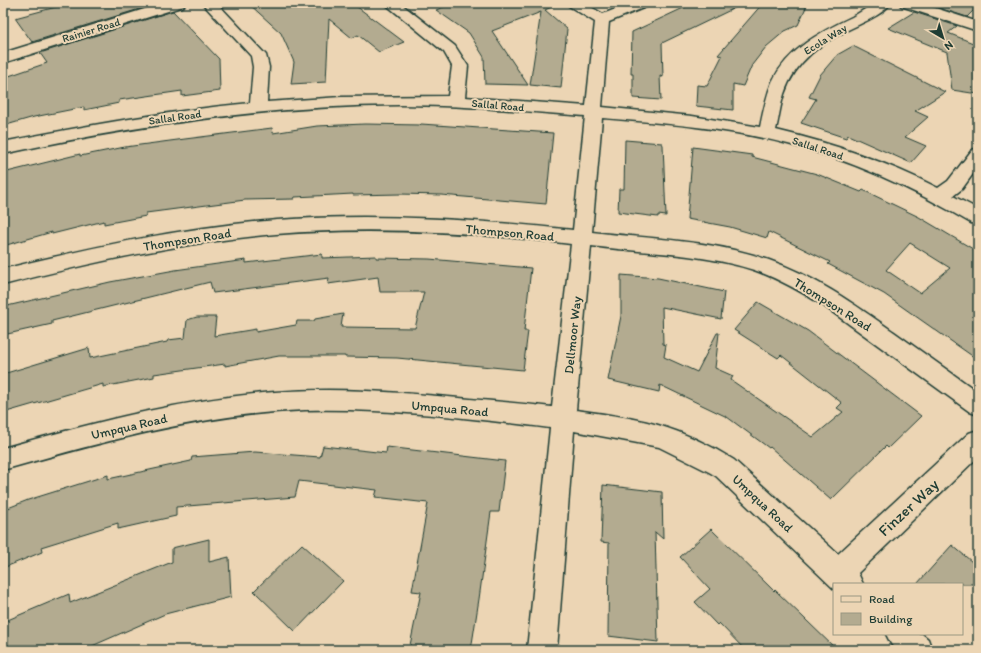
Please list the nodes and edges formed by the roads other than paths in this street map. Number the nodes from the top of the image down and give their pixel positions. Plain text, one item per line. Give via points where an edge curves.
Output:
1 (179, 3) edge
2 (209, 3) edge
3 (391, 3) edge
4 (574, 3) edge
5 (643, 3) edge
6 (884, 3) edge
7 (906, 3) edge
8 (602, 20) junction
9 (978, 27) edge
10 (3, 58) edge
11 (456, 101) junction
12 (258, 107) junction
13 (593, 112) junction
14 (767, 133) junction
15 (3, 148) edge
16 (978, 154) edge
17 (939, 196) junction
18 (978, 218) edge
19 (582, 238) junction
20 (3, 277) edge
21 (978, 405) edge
22 (563, 419) junction
23 (978, 441) edge
24 (3, 459) edge
25 (844, 578) edge
26 (902, 635) edge
27 (542, 650) edge
28 (917, 650) edge

1 - 10 street, Rainier Road
2 - 12 street via 258,55 261,68
3 - 11 street via 450,49 460,66
4 - 8 street
5 - 8 street
6 - 14 street, Ecola Way via 820,39 801,53 787,70 776,95
7 - 9 street
8 - 13 street, Dellmoor Way
11 - 12 street, Sallal Road via 384,101
11 - 13 street, Sallal Road
12 - 15 street, Sallal Road via 134,123
13 - 14 street, Sallal Road via 718,124
13 - 19 street, Dellmoor Way
14 - 17 street, Sallal Road via 843,156
16 - 17 street via 955,185
17 - 18 street, Sallal Road
19 - 20 street, Thompson Road via 388,224 279,227 114,251
19 - 21 street, Thompson Road via 704,252 759,264 784,274 835,302
19 - 22 street, Dellmoor Way
22 - 24 street, Umpqua Road via 380,401 276,402 218,408 155,419
22 - 25 street, Umpqua Road via 664,437 705,455 725,468
22 - 27 street, Dellmoor Way
23 - 25 street, Finzer Way
26 - 28 street

